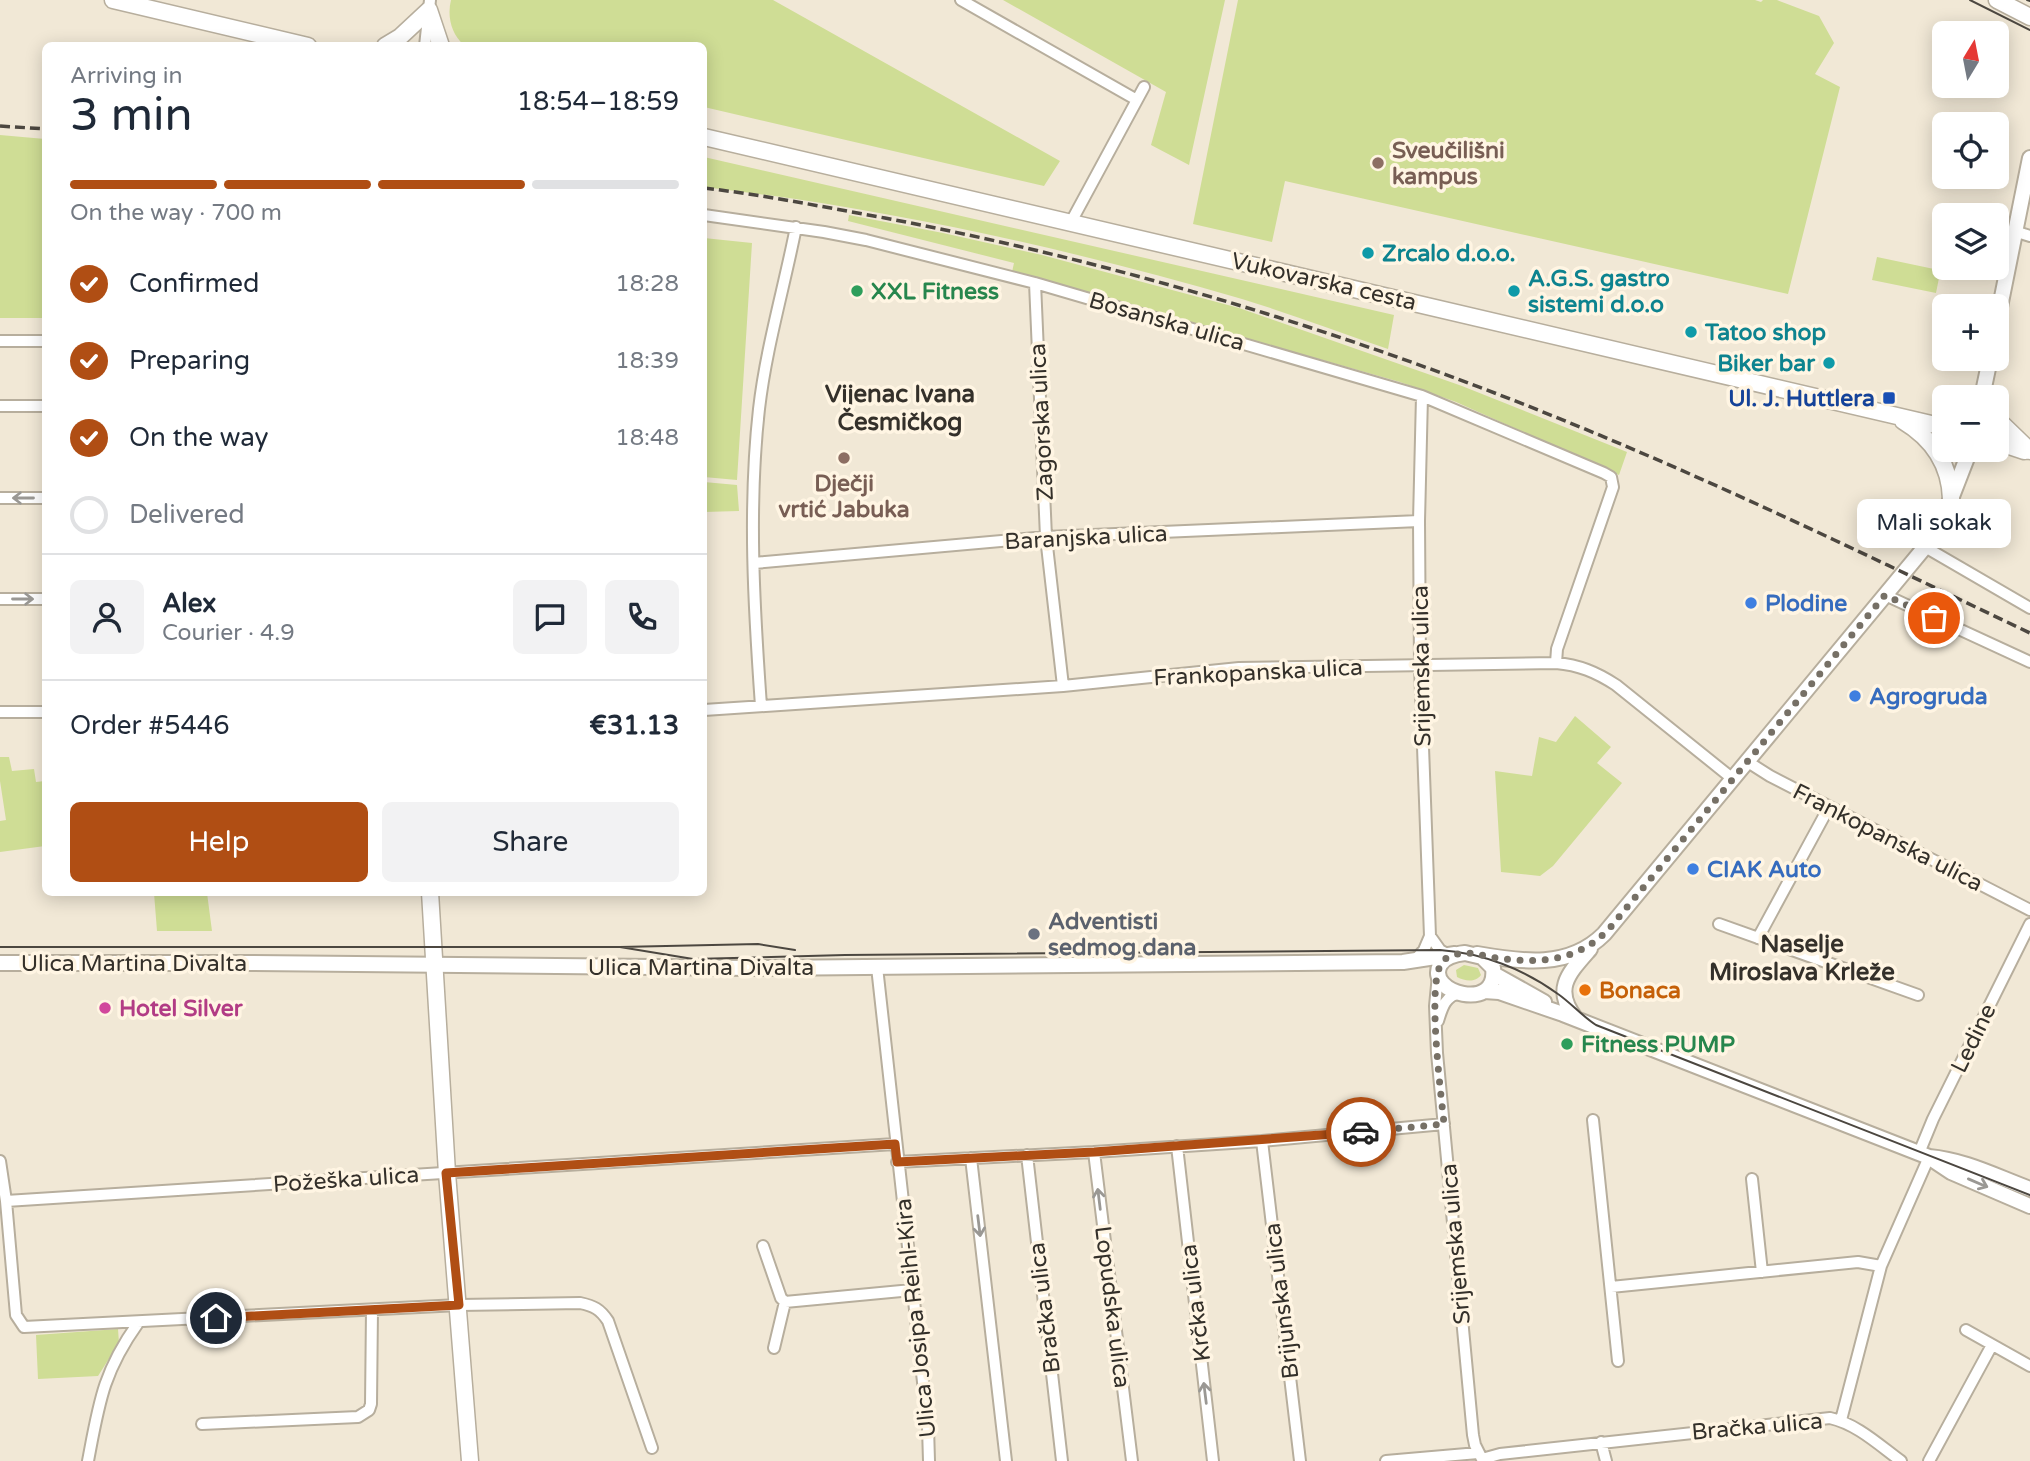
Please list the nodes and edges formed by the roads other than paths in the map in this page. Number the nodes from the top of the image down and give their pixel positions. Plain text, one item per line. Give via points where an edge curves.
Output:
1 (113, 0) edge
2 (961, 0) edge
3 (1997, 0) edge
4 (430, 5) edge
5 (2030, 17) edge
6 (291, 42) edge
7 (392, 42) edge
8 (425, 42) edge
9 (440, 42) edge
10 (1144, 87) dead end
11 (1137, 100) junction
12 (707, 138) edge
13 (2030, 158) edge
14 (707, 215) edge
15 (1071, 222) junction
16 (796, 228) junction
17 (2014, 231) junction
18 (2030, 236) edge
19 (1035, 283) junction
20 (2002, 294) edge
21 (0, 341) edge
22 (42, 341) edge
23 (1423, 396) junction
24 (0, 406) edge
25 (42, 406) edge
26 (1888, 413) junction
27 (1932, 424) edge
28 (2009, 431) edge
29 (2009, 446) edge
30 (2030, 452) edge
31 (1965, 462) edge
32 (0, 498) edge
33 (42, 498) edge
34 (1951, 499) junction
35 (1419, 521) junction
36 (1046, 537) junction
37 (1925, 547) junction
38 (754, 563) junction
39 (1885, 595) junction
40 (0, 599) edge
41 (42, 599) edge
42 (2030, 608) edge
43 (2030, 662) edge
44 (1556, 663) junction
45 (1420, 666) junction
46 (1063, 687) junction
47 (761, 706) junction
48 (707, 710) edge
49 (0, 712) edge
50 (42, 712) edge
51 (1748, 762) junction
52 (1733, 779) junction
53 (1829, 807) junction
54 (430, 896) edge
55 (2030, 910) edge
56 (1719, 924) dead end
57 (2030, 924) edge
58 (1430, 936) junction
59 (1758, 938) junction
60 (1598, 940) junction
61 (1477, 954) junction
62 (1452, 955) junction
63 (1409, 961) junction
64 (1530, 961) junction
65 (0, 963) edge
66 (434, 964) junction
67 (877, 967) junction
68 (1438, 975) junction
69 (1494, 976) junction
70 (1483, 991) junction
71 (1460, 993) junction
72 (1918, 995) dead end
73 (1569, 1017) junction
74 (1437, 1024) junction
75 (1593, 1119) dead end
76 (1444, 1124) junction
77 (1262, 1141) junction
78 (895, 1144) junction
79 (1177, 1146) junction
80 (1094, 1152) junction
81 (1027, 1155) junction
82 (1924, 1155) junction
83 (971, 1158) junction
84 (0, 1161) edge
85 (897, 1162) junction
86 (446, 1173) junction
87 (1752, 1179) dead end
88 (2030, 1189) edge
89 (6, 1201) junction
90 (2030, 1206) edge
91 (763, 1245) dead end
92 (1881, 1266) junction
93 (1762, 1272) junction
94 (1611, 1287) junction
95 (912, 1290) junction
96 (785, 1302) junction
97 (459, 1305) junction
98 (372, 1310) junction
99 (138, 1323) junction
100 (1966, 1330) dead end
101 (1992, 1345) junction
102 (774, 1348) dead end
103 (1618, 1361) dead end
104 (2030, 1366) edge
105 (1841, 1420) junction
106 (202, 1424) dead end
107 (1601, 1442) junction
108 (652, 1448) dead end
109 (1481, 1458) edge
110 (88, 1461) edge
111 (470, 1461) edge
112 (929, 1461) edge
113 (1006, 1461) edge
114 (1062, 1461) edge
115 (1132, 1461) edge
116 (1213, 1461) edge
117 (1300, 1461) edge
118 (1386, 1461) edge
119 (1606, 1461) edge
120 (1901, 1461) edge
121 (1929, 1461) edge

1 - 6 main road
2 - 11 street
3 - 5 main road
4 - 7 main road
4 - 8 street
4 - 9 main road
10 - 11 street
11 - 15 street
12 - 15 main road, Vukovarska cesta
13 - 17 street
14 - 16 street, Bosanska ulica
15 - 26 main road, Vukovarska cesta
16 - 19 street, Bosanska ulica via 879,243
16 - 38 street via 759,409
17 - 18 street
17 - 20 street
19 - 23 street, Bosanska ulica
19 - 36 street, Zagorska ulica
21 - 22 street
23 - 35 street, Srijemska ulica
23 - 44 street, Bosanska ulica via 1611,477
24 - 25 street
26 - 27 main road, Vukovarska cesta
26 - 34 main road via 1930,443 1950,475
28 - 30 main road
29 - 30 main road
31 - 34 street
33 -> 32 street
34 - 37 street
35 - 36 street, Baranjska ulica
35 - 45 street, Srijemska ulica
36 - 38 street, Baranjska ulica
36 - 46 street, Zagorska ulica
37 - 39 street
37 - 42 street
38 - 47 street
39 - 43 street
39 - 51 street
40 -> 41 street
44 - 45 street, Frankopanska ulica
44 - 52 street, Frankopanska ulica via 1596,672 1616,685
45 - 46 street, Frankopanska ulica via 1240,668
45 - 58 street, Srijemska ulica
46 - 47 street, Frankopanska ulica
47 - 48 street, Frankopanska ulica
49 - 50 street
51 - 52 street
51 - 53 street, Frankopanska ulica
52 - 60 street
53 - 55 street, Frankopanska ulica
53 - 59 street
54 - 66 main road
56 - 59 street
57 - 82 street, Ledine via 1933,1119
58 - 62 street via 1440,950
58 - 63 street via 1424,950
59 - 72 street
60 - 64 street via 1568,957
60 - 73 street via 1564,986
61 - 62 street
61 - 64 street
61 - 69 street via 1491,964
62 - 63 street, Ulica Martina Divalta
62 - 68 street via 1440,965
63 - 67 street, Ulica Martina Divalta
63 - 68 street, Ulica Martina Divalta
64 - 69 street
65 - 66 street, Ulica Martina Divalta
66 - 67 street, Ulica Martina Divalta
66 - 86 main road
67 - 78 street, Ulica Josipa Reihl-Kira
68 - 71 street via 1448,988
68 - 74 street, Srijemska ulica
69 - 70 street
69 - 73 street
70 - 71 street
70 - 73 street via 1499,992
71 - 74 street via 1446,1001
73 - 82 street
74 - 76 street, Srijemska ulica
75 - 94 street
76 - 77 street
76 - 109 street, Srijemska ulica via 1473,1435
77 - 79 street
77 - 117 street, Brijunska ulica
78 - 85 street, Ulica Josipa Reihl-Kira
78 - 86 street, Požeška ulica
79 - 80 street
116 -> 79 street, Krčka ulica
80 - 81 street
115 -> 80 street, Lopudska ulica
81 - 83 street
81 - 114 street, Bračka ulica
82 - 88 street via 1969,1165
82 -> 90 street via 1951,1172
82 - 92 street, Ledine
83 - 85 street
83 -> 113 street
84 - 89 street
85 - 95 street, Ulica Josipa Reihl-Kira
86 - 89 street, Požeška ulica
86 - 97 main road
87 - 93 street
89 - 99 street via 16,1315 24,1327
91 - 96 street
92 - 93 street via 1858,1262
92 - 105 street, Ledine
93 - 94 street
94 - 103 street
95 - 96 street
95 - 112 street, Ulica Josipa Reihl-Kira
96 - 102 street
97 - 98 street
97 - 108 street via 580,1303 601,1311
97 - 111 main road
98 - 99 street
98 - 106 street via 372,1404 364,1415
99 - 110 street via 121,1346 104,1384
100 - 101 street
101 - 104 street
101 - 121 street
105 - 107 street, Bračka ulica via 1814,1418
105 - 120 street, Bračka ulica
107 - 109 street, Bračka ulica
107 - 119 street
109 - 118 street, Bračka ulica

